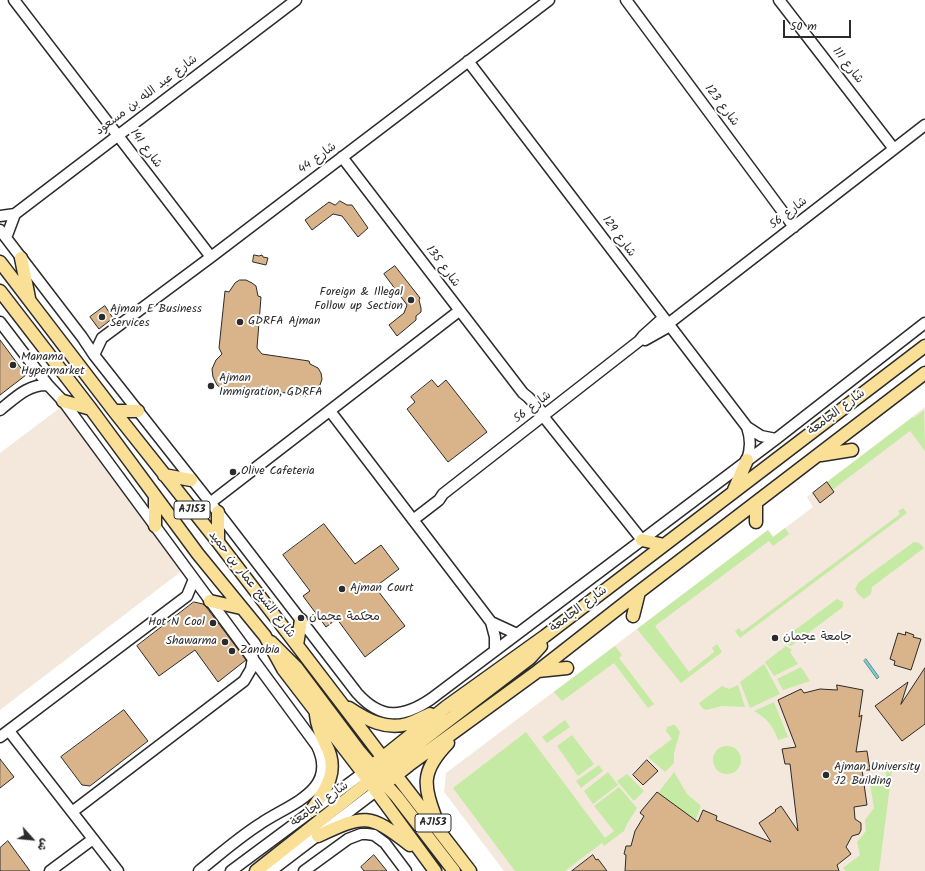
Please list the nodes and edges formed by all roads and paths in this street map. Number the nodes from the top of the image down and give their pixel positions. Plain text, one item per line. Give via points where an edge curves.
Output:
1 (15, 0) edge
2 (296, 0) edge
3 (549, 0) edge
4 (626, 0) edge
5 (779, 0) edge
6 (468, 61) junction
7 (925, 125) edge
8 (118, 135) junction
9 (894, 149) junction
10 (342, 157) junction
11 (15, 214) junction
12 (0, 216) edge
13 (794, 226) junction
14 (3, 234) edge
15 (211, 257) junction
16 (21, 258) junction
17 (0, 262) edge
18 (0, 291) edge
19 (30, 303) junction
20 (459, 310) junction
21 (0, 322) edge
22 (667, 322) junction
23 (925, 323) edge
24 (82, 337) junction
25 (102, 338) junction
26 (925, 346) edge
27 (94, 356) junction
28 (36, 369) junction
29 (925, 373) edge
30 (48, 385) junction
31 (29, 388) junction
32 (63, 401) junction
33 (91, 408) junction
34 (0, 410) edge
35 (330, 410) junction
36 (114, 411) junction
37 (138, 411) junction
38 (542, 417) junction
39 (747, 427) junction
40 (776, 439) junction
41 (852, 450) dead end
42 (820, 455) junction
43 (747, 460) junction
44 (164, 475) junction
45 (191, 480) junction
46 (733, 492) junction
47 (155, 496) junction
48 (210, 503) junction
49 (756, 503) junction
50 (218, 512) junction
51 (412, 518) junction
52 (756, 522) dead end
53 (156, 526) junction
54 (642, 540) junction
55 (218, 542) junction
56 (664, 545) junction
57 (194, 579) junction
58 (638, 592) junction
59 (187, 596) junction
60 (207, 598) junction
61 (241, 608) junction
62 (633, 616) dead end
63 (301, 620) junction
64 (491, 622) junction
65 (516, 634) junction
66 (265, 636) junction
67 (545, 636) junction
68 (297, 645) junction
69 (495, 650) junction
70 (253, 658) junction
71 (567, 668) dead end
72 (538, 671) junction
73 (266, 678) junction
74 (244, 681) junction
75 (342, 704) junction
76 (446, 707) junction
77 (316, 712) junction
78 (470, 720) junction
79 (9, 731) junction
80 (0, 737) edge
81 (379, 775) junction
82 (311, 811) junction
83 (72, 812) junction
84 (442, 834) junction
85 (318, 836) junction
86 (93, 839) junction
87 (422, 853) junction
88 (50, 871) edge
89 (118, 871) edge
90 (199, 871) edge
91 (231, 871) edge
92 (256, 871) edge
93 (271, 871) edge
94 (304, 871) edge
95 (406, 871) edge
96 (435, 871) edge
97 (454, 871) edge
98 (470, 871) edge

1 - 8 street, شارع 141
2 - 8 street, شارع عبد الله بن مسعود
3 - 6 street, شارع 44
4 - 13 street, شارع 123
5 - 9 street, شارع 111
6 - 10 street, شارع 44
6 - 22 street, شارع 129
7 - 9 street, شارع 56
8 - 11 street, شارع عبد الله بن مسعود
8 - 15 street, شارع 141
9 - 13 street, شارع 56
10 - 15 street, شارع 44
10 - 20 street, شارع 135
11 - 12 street, شارع عبد الله بن مسعود
11 - 14 street
13 - 22 street, شارع 56
14 - 16 street
15 - 25 street, شارع 44
16 - 19 main road
16 - 24 street
17 - 19 main road, شارع الشيخ عمار بن حميد / AJ153
18 - 33 main road, شارع الشيخ عمار بن حميد / AJ153
19 - 36 main road, شارع الشيخ عمار بن حميد / AJ153
20 - 35 street
20 - 38 street, شارع 135
21 - 28 street
22 - 38 street, شارع 56
22 - 39 street, شارع 129
23 - 40 street
24 - 25 street
24 - 27 street
25 - 27 street, شارع 44
26 - 46 main road, شارع الجامعة
27 - 37 street
28 - 30 street
28 - 31 street
29 - 42 main road, شارع الجامعة
30 - 31 street
30 - 32 street
31 - 34 street
32 - 33 main road
32 - 53 street
33 - 47 main road, شارع الشيخ عمار بن حميد / AJ153
35 - 48 street
35 - 51 street
36 - 37 main road
36 - 44 main road, شارع الشيخ عمار بن حميد / AJ153
37 - 45 street
38 - 51 street, شارع 56 via 443,494 437,496
38 - 54 street, شارع 135
39 - 40 street, شارع 129 via 760,436
39 - 43 street, شارع 129 via 751,442
40 - 43 street
41 - 42 main road
42 - 49 main road, شارع الجامعة
43 - 46 main road
43 - 54 street
44 - 45 main road
44 - 55 main road, شارع الشيخ عمار بن حميد / AJ153
45 - 48 street
46 - 56 main road, شارع الجامعة
47 - 53 main road
47 - 61 main road, شارع الشيخ عمار بن حميد / AJ153
48 - 50 street
49 - 52 main road
49 - 58 main road, شارع الجامعة
50 - 55 main road
50 - 63 street
51 - 64 street
53 - 57 street
54 - 56 main road
54 - 65 street
55 - 68 main road, شارع الشيخ عمار بن حميد / AJ153
56 - 67 main road, شارع الجامعة
57 - 59 street
57 - 60 street
58 - 62 main road
58 - 72 main road, شارع الجامعة
59 - 60 street via 196,594
59 - 79 street
60 - 61 main road
60 - 70 street
61 - 66 main road, شارع الشيخ عمار بن حميد / AJ153
63 - 68 main road
63 - 69 street via 362,699 376,708 392,713 400,714 422,706
64 - 65 street
64 - 69 street
65 - 69 street
66 - 77 main road, شارع الشيخ عمار بن حميد / AJ153 via 280,665
66 - 81 main road via 298,668
67 - 76 main road, شارع الجامعة
67 - 81 main road via 540,647 530,658
68 - 75 main road, شارع الشيخ عمار بن حميد / AJ153
70 - 73 street
70 - 74 street via 251,669
71 - 72 main road
72 - 78 main road, شارع الجامعة
73 - 74 street
73 - 90 street via 317,746 323,762 320,779 310,793 252,829
74 - 83 street
75 - 76 main road via 370,721 389,726 408,724
75 - 81 main road, شارع الشيخ عمار بن حميد / AJ153
76 - 81 main road, شارع الجامعة
77 - 81 main road, شارع الشيخ عمار بن حميد / AJ153
77 - 82 main road via 320,733 330,753 332,771 327,788
78 - 81 main road, شارع الجامعة
78 - 84 main road via 435,757 426,778 428,798
79 - 80 street
79 - 83 street
81 - 82 street, شارع الجامعة
81 - 84 main road, شارع الشيخ عمار بن حميد / AJ153
81 - 85 street, شارع الجامعة
81 - 87 main road, شارع الشيخ عمار بن حميد / AJ153
81 - 92 main road
81 - 97 main road
82 - 91 street, شارع الجامعة
83 - 86 street
84 - 98 main road, شارع الشيخ عمار بن حميد / AJ153
85 - 87 main road via 350,822 370,820 387,828
85 - 93 street, شارع الجامعة
86 - 88 street
86 - 89 street
87 - 96 main road, شارع الشيخ عمار بن حميد / AJ153
94 - 95 street via 348,839 361,834 374,835 385,843

